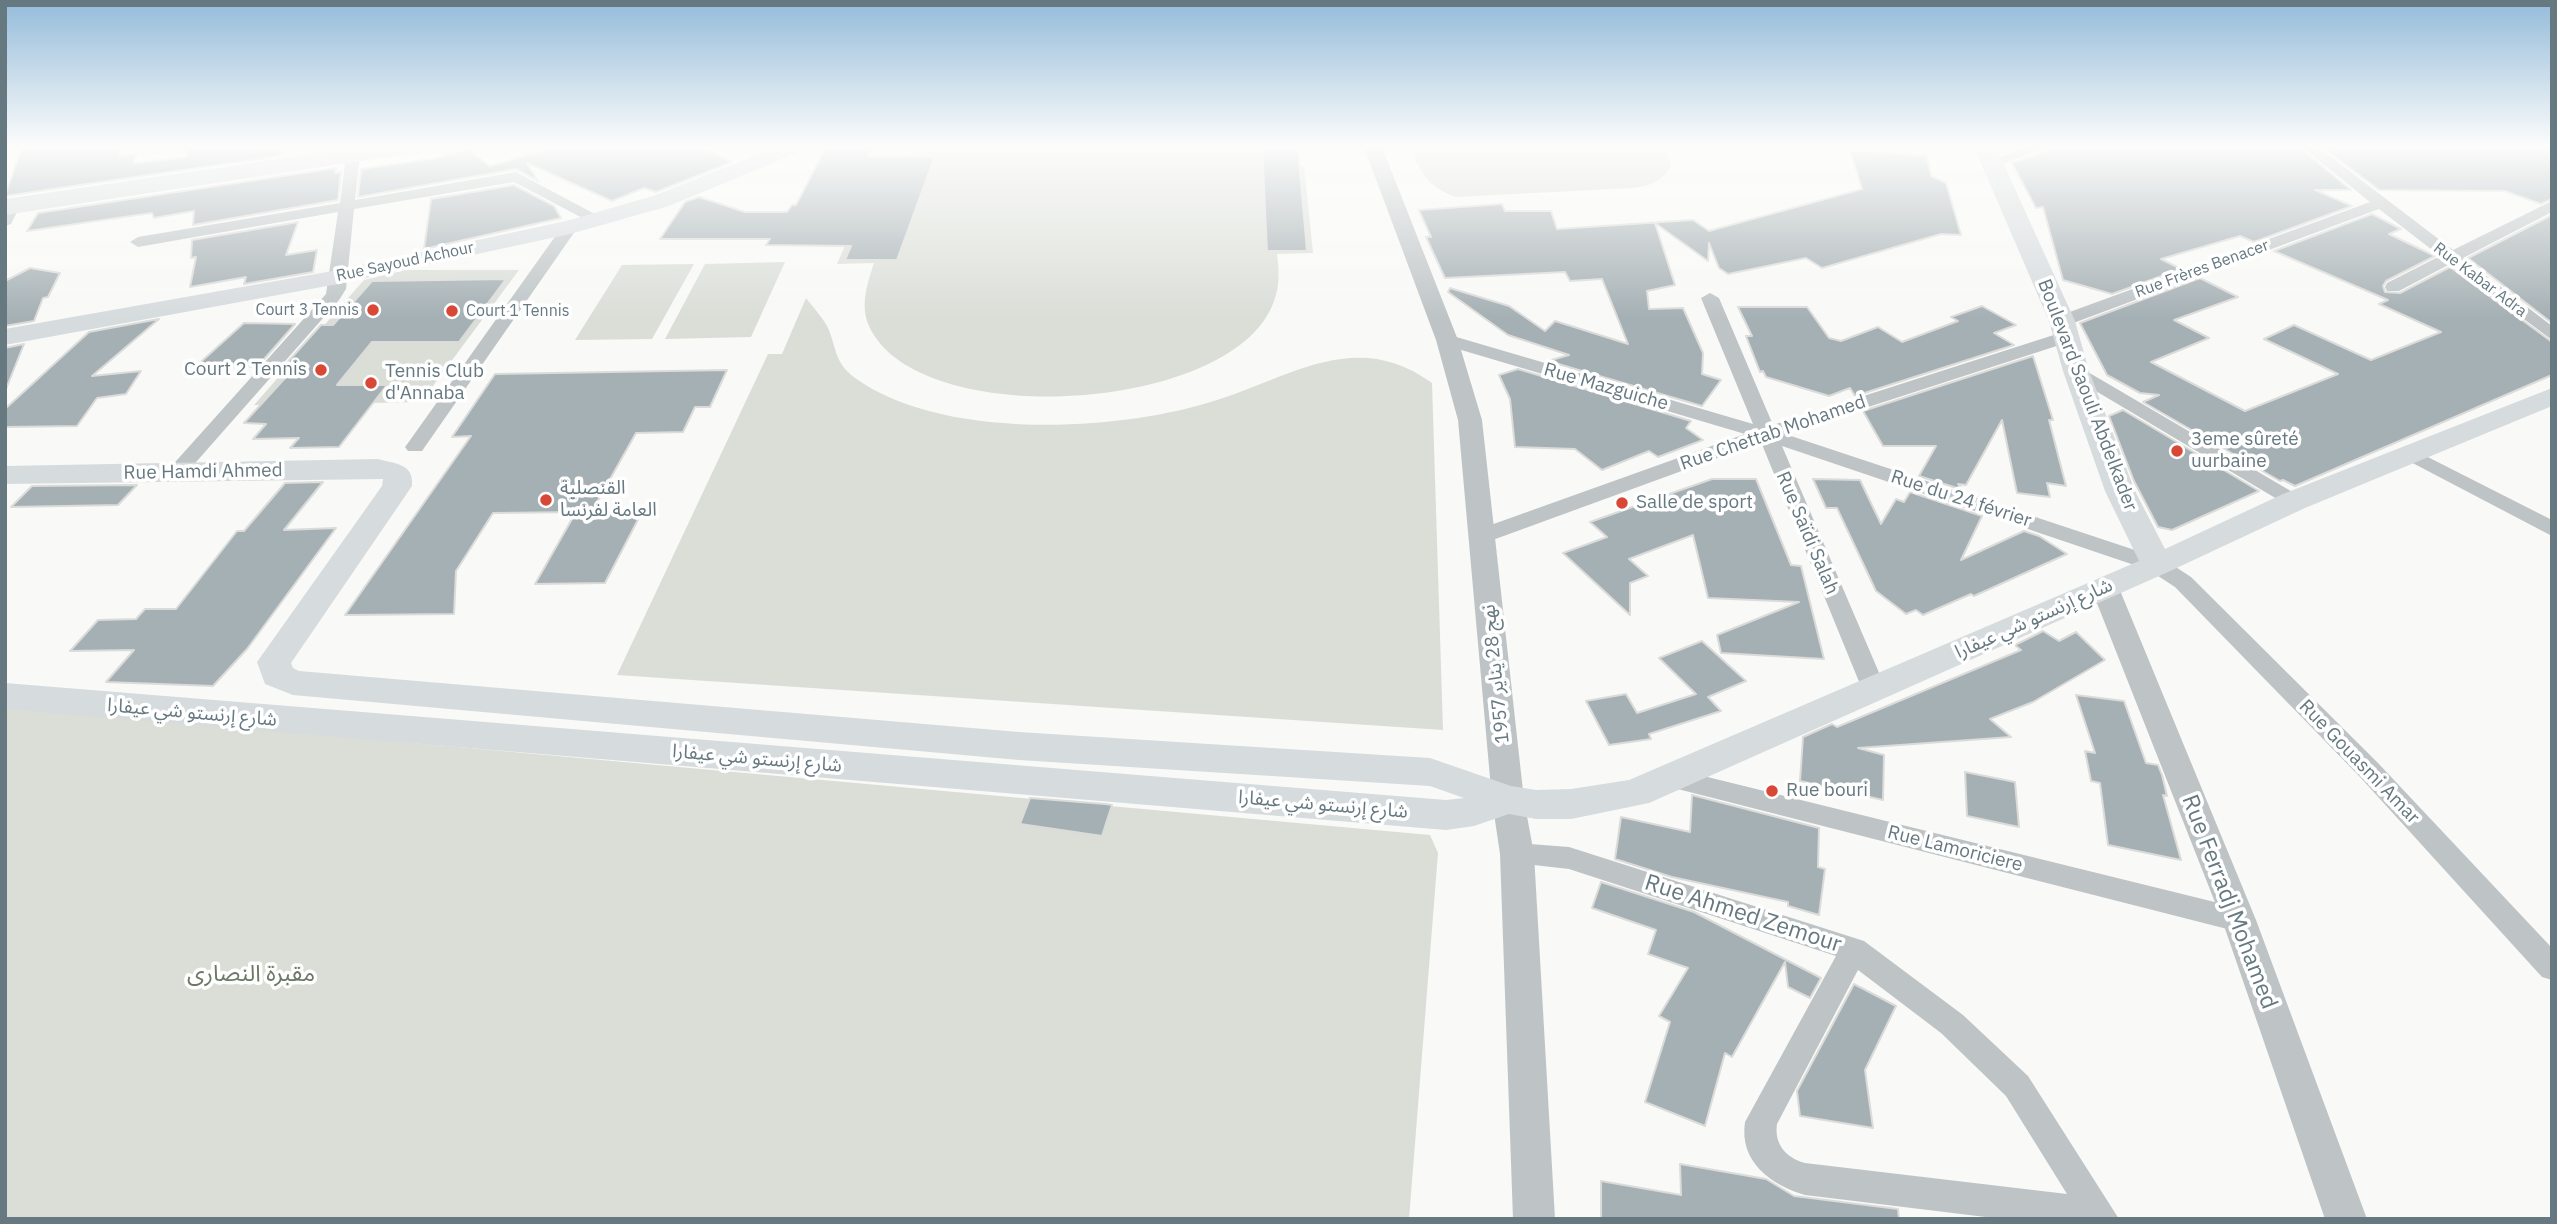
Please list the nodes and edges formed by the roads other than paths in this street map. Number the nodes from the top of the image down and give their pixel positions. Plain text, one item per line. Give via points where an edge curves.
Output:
1 (51, 204) edge
2 (347, 204) joint
3 (568, 204) edge
4 (650, 204) edge
5 (1395, 204) edge
6 (2009, 204) edge
7 (2378, 204) edge
8 (2382, 204) edge
9 (2552, 206) edge
10 (8, 211) edge
11 (598, 220) junction
12 (570, 227) junction
13 (138, 242) dead end
14 (2448, 257) junction
15 (338, 277) junction
16 (2393, 287) dead end
17 (1710, 298) dead end
18 (2064, 329) junction
19 (2552, 335) edge
20 (5, 337) edge
21 (1447, 340) junction
22 (2076, 372) junction
23 (2552, 396) edge
24 (1765, 434) junction
25 (2410, 454) junction
26 (407, 461) junction
27 (175, 474) junction
28 (5, 475) edge
29 (2294, 500) junction
30 (2552, 528) edge
31 (1482, 536) junction
32 (2157, 565) junction
33 (2105, 588) junction
34 (1874, 689) junction
35 (5, 696) edge
36 (1014, 763) junction
37 (1671, 778) junction
38 (1508, 800) junction
39 (1517, 854) junction
40 (2239, 920) junction
41 (1854, 950) junction
42 (2552, 968) edge
43 (2101, 1216) edge
44 (1534, 1219) edge
45 (2346, 1219) edge

1 - 10 main road
2 - 13 street
2 - 15 street
3 - 11 street
4 - 11 main road, Rue Sayoud Achour
5 - 21 street, نهج 28 يناير 1957
6 - 18 main road, Boulevard Saouli Abdelkader
7 - 18 street, Rue Frères Benacer
8 - 14 street, Rue Kabar Adra
9 - 14 street
11 - 12 main road, Rue Sayoud Achour
12 - 15 main road, Rue Sayoud Achour
12 - 26 street
14 - 16 street
14 - 19 street, Rue Kabar Adra
15 - 20 main road, Rue Sayoud Achour
15 - 27 street via 328,304
17 - 24 street, Rue Saïdi Salah
18 - 22 main road, Boulevard Saouli Abdelkader
18 - 24 street, Rue Chettab Mohamed
21 - 24 street, Rue Mazguiche
21 - 31 street, نهج 28 يناير 1957 via 1470,420
22 - 29 street
22 - 32 main road, Boulevard Saouli Abdelkader via 2120,491
23 - 25 main road, شارع إرنستو شي عيفارا
24 - 31 street, Rue Chettab Mohamed
24 - 32 street, Rue du 24 février
24 - 34 street, Rue Saïdi Salah
25 - 29 main road, شارع إرنستو شي عيفارا
25 - 30 street
26 - 27 main road, Rue Hamdi Ahmed via 378,468
26 - 36 main road, شارع إرنستو شي عيفارا via 397,486 274,662 283,679
27 - 28 main road, Rue Hamdi Ahmed
29 - 32 main road, شارع إرنستو شي عيفارا
31 - 38 street, نهج 28 يناير 1957
32 - 33 main road, شارع إرنستو شي عيفارا
32 - 42 street, Rue Gouasmi Amar via 2183,582 2369,770
33 - 34 main road, شارع إرنستو شي عيفارا
33 - 40 street, Rue Ferradj Mohamed
34 - 37 main road, شارع إرنستو شي عيفارا
35 - 36 main road, شارع إرنستو شي عيفارا
36 - 38 main road, شارع إرنستو شي عيفارا via 1447,814
37 - 38 main road, شارع إرنستو شي عيفارا via 1636,793 1596,802
37 - 40 street, Rue Lamoriciere
38 - 39 street, نهج 28 يناير 1957
39 - 41 street, Rue Ahmed Zemour via 1569,858
39 - 44 street, نهج 28 يناير 1957
40 - 45 street, Rue Ferradj Mohamed
41 - 43 street, Rue Ahmed Zemour via 1952,1024 2017,1086
41 - 43 street via 1761,1122 1761,1145 1771,1161 1786,1173 1805,1179

